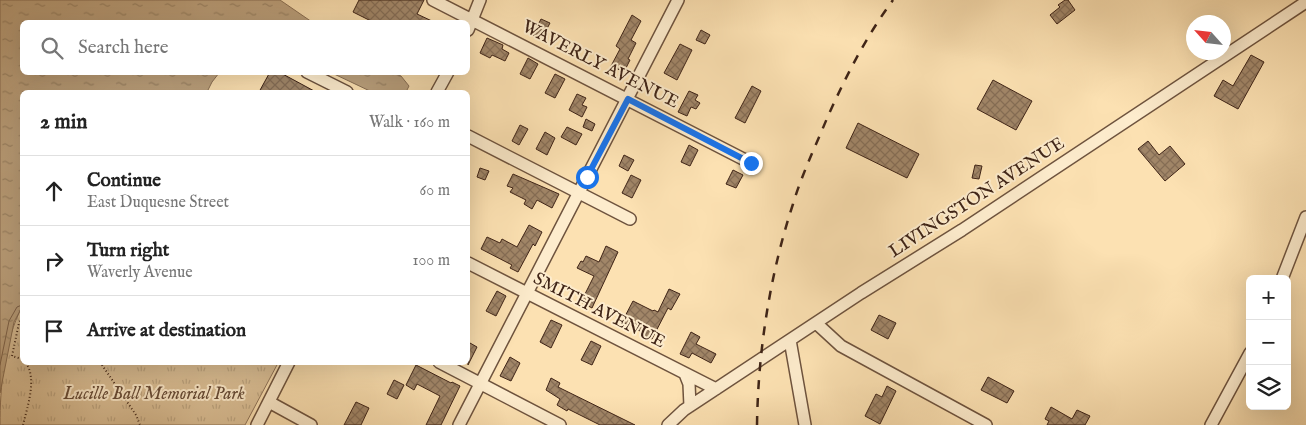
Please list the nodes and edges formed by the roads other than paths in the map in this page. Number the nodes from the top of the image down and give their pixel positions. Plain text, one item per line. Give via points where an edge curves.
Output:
1 (433, 0) edge
2 (480, 0) edge
3 (678, 0) edge
4 (1306, 2) edge
5 (463, 20) edge
6 (470, 25) edge
7 (313, 75) edge
8 (446, 75) edge
9 (343, 90) edge
10 (438, 90) edge
11 (628, 99) junction
12 (470, 137) edge
13 (751, 163) dead end
14 (579, 193) junction
15 (1306, 217) edge
16 (630, 219) dead end
17 (470, 264) edge
18 (1284, 275) edge
19 (528, 294) junction
20 (816, 323) junction
21 (790, 340) junction
22 (1246, 360) edge
23 (288, 365) edge
24 (444, 365) edge
25 (685, 374) junction
26 (481, 385) junction
27 (716, 389) junction
28 (269, 402) junction
29 (690, 406) junction
30 (968, 421) edge
31 (257, 425) edge
32 (311, 425) edge
33 (459, 425) edge
34 (560, 425) edge
35 (668, 425) edge
36 (805, 425) edge
37 (986, 425) edge
38 (1211, 425) edge

1 - 5 street, WAVERLY AVENUE
2 - 6 street
3 - 11 street
4 - 20 street, LIVINGSTON AVENUE
6 - 11 street, WAVERLY AVENUE
7 - 9 street
8 - 10 street
11 - 13 street, WAVERLY AVENUE
11 - 14 street
12 - 14 street
14 - 16 street
14 - 19 street
15 - 18 street
17 - 19 street, SMITH AVENUE
19 - 25 street, SMITH AVENUE
19 - 26 street
20 - 21 street, LIVINGSTON AVENUE
20 - 30 street via 841,346
21 - 27 street, LIVINGSTON AVENUE
21 - 36 street
22 - 38 street
23 - 28 street
24 - 26 street
25 - 27 street, SMITH AVENUE
25 - 29 street via 690,384
26 - 33 street
26 - 34 street
27 - 29 street, LIVINGSTON AVENUE
28 - 31 street
28 - 32 street
29 - 35 street, LIVINGSTON AVENUE
30 - 37 street

